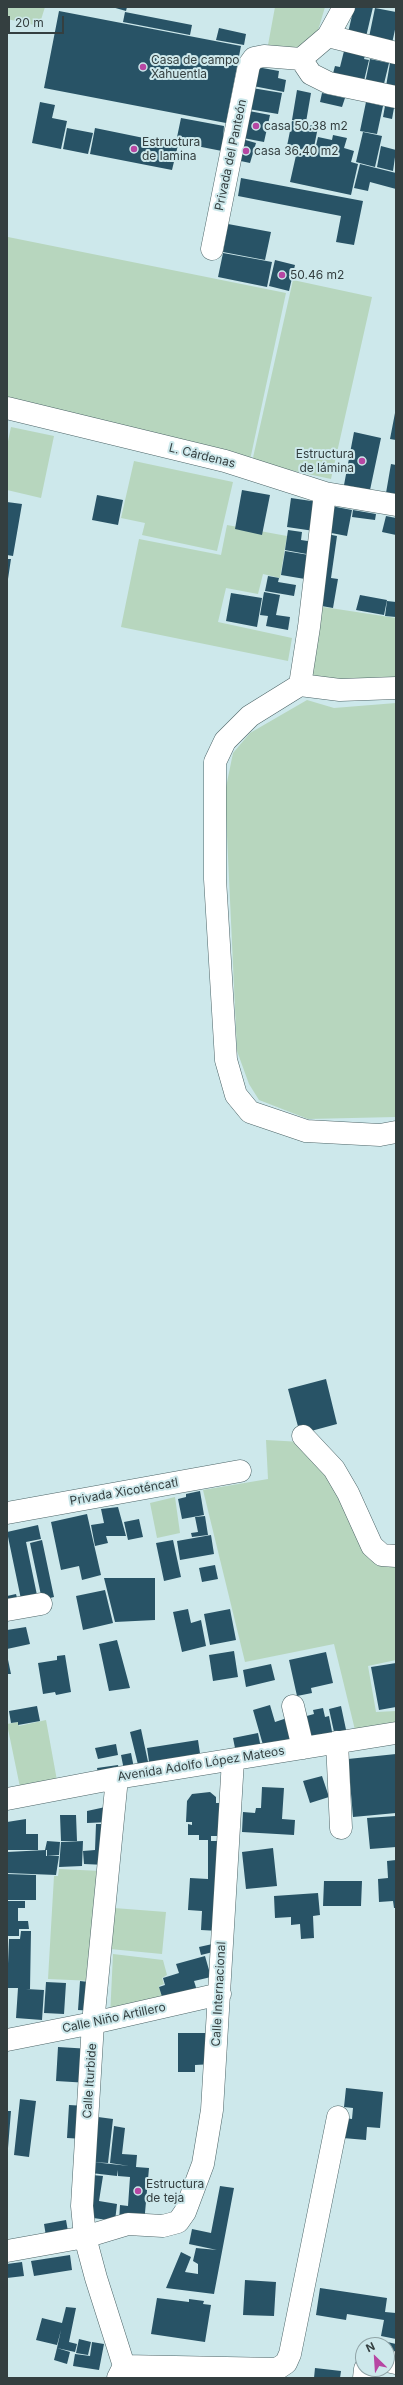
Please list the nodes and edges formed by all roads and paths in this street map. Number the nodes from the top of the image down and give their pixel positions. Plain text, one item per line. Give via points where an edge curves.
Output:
1 (344, 7) edge
2 (328, 36) junction
3 (396, 52) edge
4 (301, 59) junction
5 (396, 97) edge
6 (212, 249) dead end
7 (7, 408) edge
8 (325, 493) junction
9 (396, 505) edge
10 (300, 685) junction
11 (396, 688) edge
12 (396, 1132) edge
13 (303, 1436) dead end
14 (240, 1471) dead end
15 (7, 1513) edge
16 (396, 1556) edge
17 (41, 1604) dead end
18 (7, 1610) edge
19 (293, 1706) dead end
20 (396, 1733) edge
21 (337, 1742) junction
22 (302, 1748) junction
23 (232, 1760) junction
24 (117, 1778) junction
25 (8, 1796) edge
26 (341, 1828) dead end
27 (220, 1994) junction
28 (94, 2023) junction
29 (7, 2040) edge
30 (338, 2117) dead end
31 (85, 2237) junction
32 (7, 2251) edge
33 (121, 2372) edge

1 - 2 street
2 - 3 street
2 - 4 street
4 - 5 street via 311,74 328,83
4 - 6 street, Privada del Panteón via 264,56 254,58 249,65
7 - 8 street, L. Cárdenas via 225,461
8 - 9 street, L. Cárdenas
8 - 10 street via 310,627
10 - 11 street via 340,690
10 - 12 street via 250,716 225,741 215,762 214,879 226,1060 236,1095 250,1112 306,1131 380,1135
13 - 16 street via 334,1469 372,1546 382,1554
14 - 15 street, Privada Xicoténcatl
17 - 18 street
19 - 22 street
20 - 21 street, Avenida Adolfo López Mateos
21 - 22 street, Avenida Adolfo López Mateos
21 - 26 street
22 - 23 street, Avenida Adolfo López Mateos
23 - 24 street, Avenida Adolfo López Mateos
23 - 27 street, Calle Internacional
24 - 25 street, Avenida Adolfo López Mateos
24 - 28 street, Calle Iturbide
27 - 28 street, Calle Niño Artillero
27 - 31 street, Calle Internacional via 212,2110 203,2164 185,2212 178,2222 163,2226 128,2224
28 - 29 street, Calle Niño Artillero
28 - 31 street, Calle Iturbide via 82,2206
30 - 33 street via 290,2354 286,2363 277,2369
31 - 32 street
31 - 33 street, Calle Iturbide

